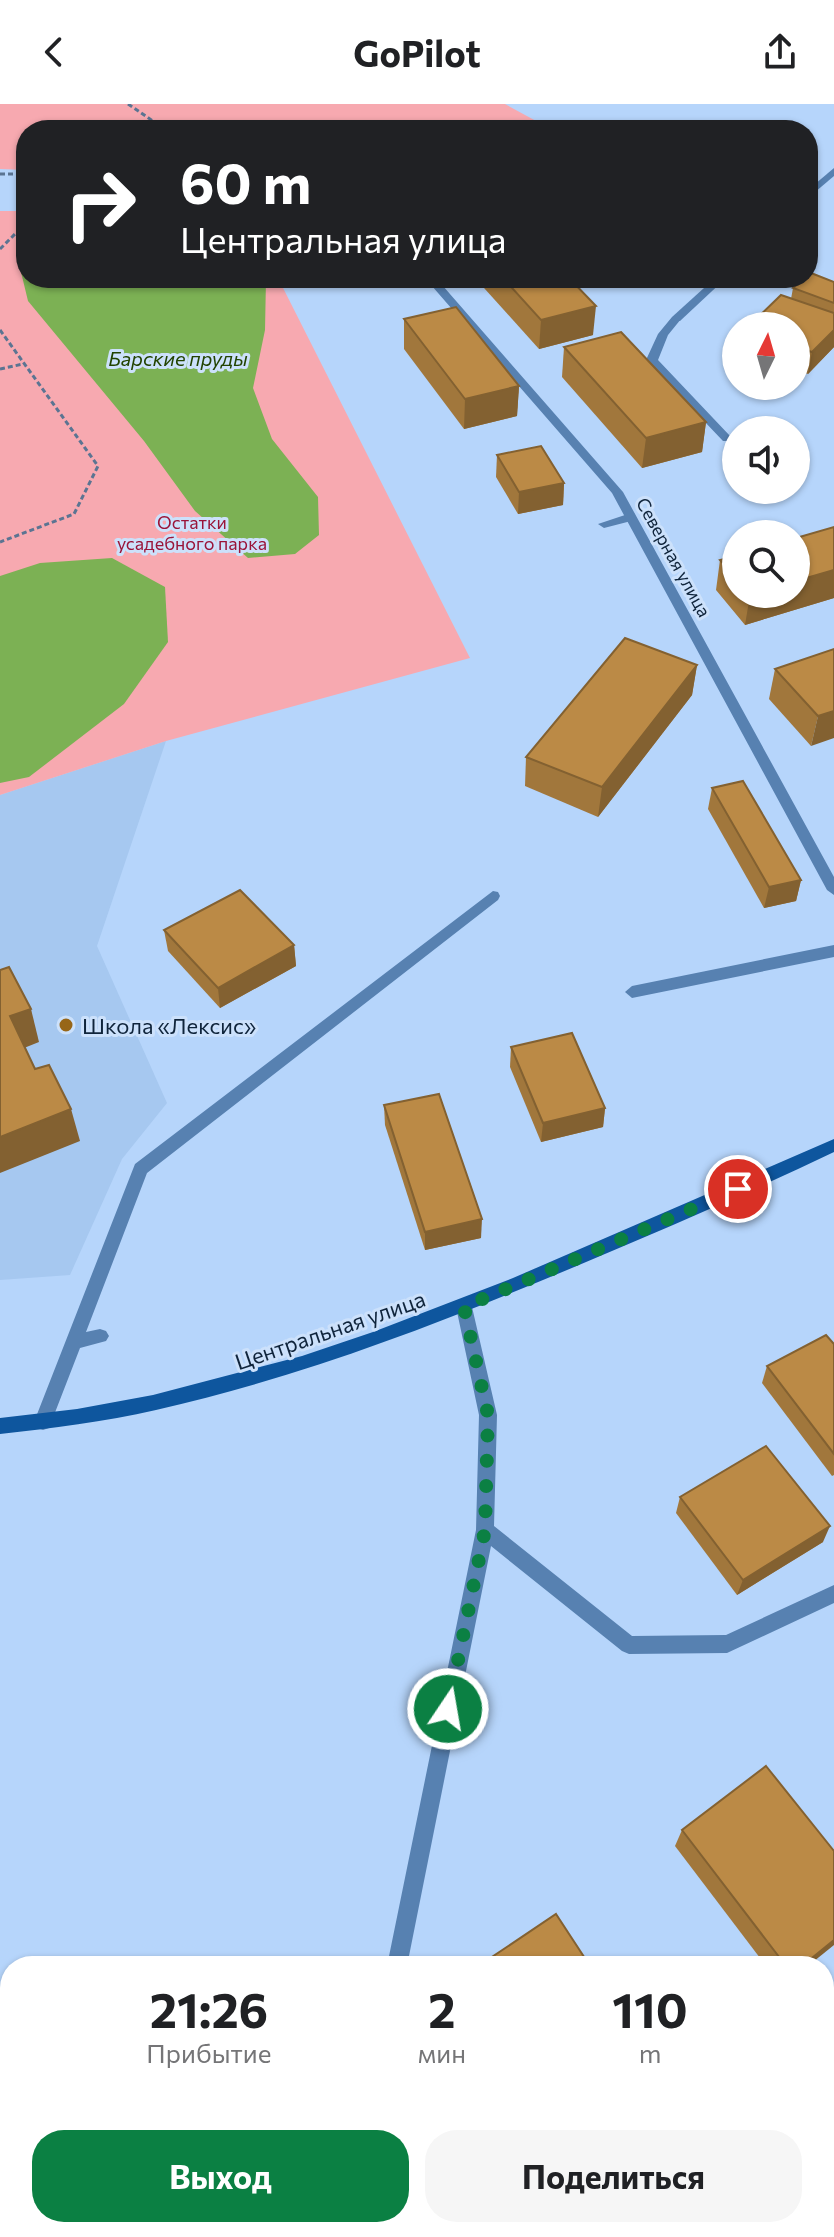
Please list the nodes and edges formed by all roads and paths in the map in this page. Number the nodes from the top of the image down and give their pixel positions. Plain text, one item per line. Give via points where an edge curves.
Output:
1 (128, 104) edge
2 (151, 120) edge
3 (834, 171) edge
4 (818, 186) edge
5 (16, 233) edge
6 (0, 249) edge
7 (439, 288) edge
8 (710, 288) edge
9 (0, 330) edge
10 (23, 364) junction
11 (0, 369) edge
12 (722, 434) edge
13 (631, 517) junction
14 (604, 524) dead end
15 (0, 542) edge
16 (834, 890) edge
17 (493, 896) dead end
18 (834, 951) edge
19 (632, 992) dead end
20 (834, 1145) edge
21 (464, 1307) junction
22 (100, 1336) dead end
23 (74, 1342) junction
24 (43, 1422) junction
25 (0, 1426) edge
26 (485, 1530) junction
27 (834, 1594) edge
28 (399, 1956) edge

1 - 2 path
3 - 4 street
5 - 6 path
7 - 13 street, Северная улица via 617,492
8 - 12 street via 663,334 652,360
9 - 10 path
10 - 11 path
10 - 15 path via 98,466 74,514
13 - 14 street
13 - 16 street, Северная улица
17 - 23 street via 141,1169
18 - 19 street
20 - 21 street, Центральная улица
21 - 24 street, Центральная улица via 219,1390
21 - 26 street via 488,1415
22 - 23 street
23 - 24 street
24 - 25 street, Центральная улица
26 - 27 street via 629,1645 727,1644
26 - 28 street

